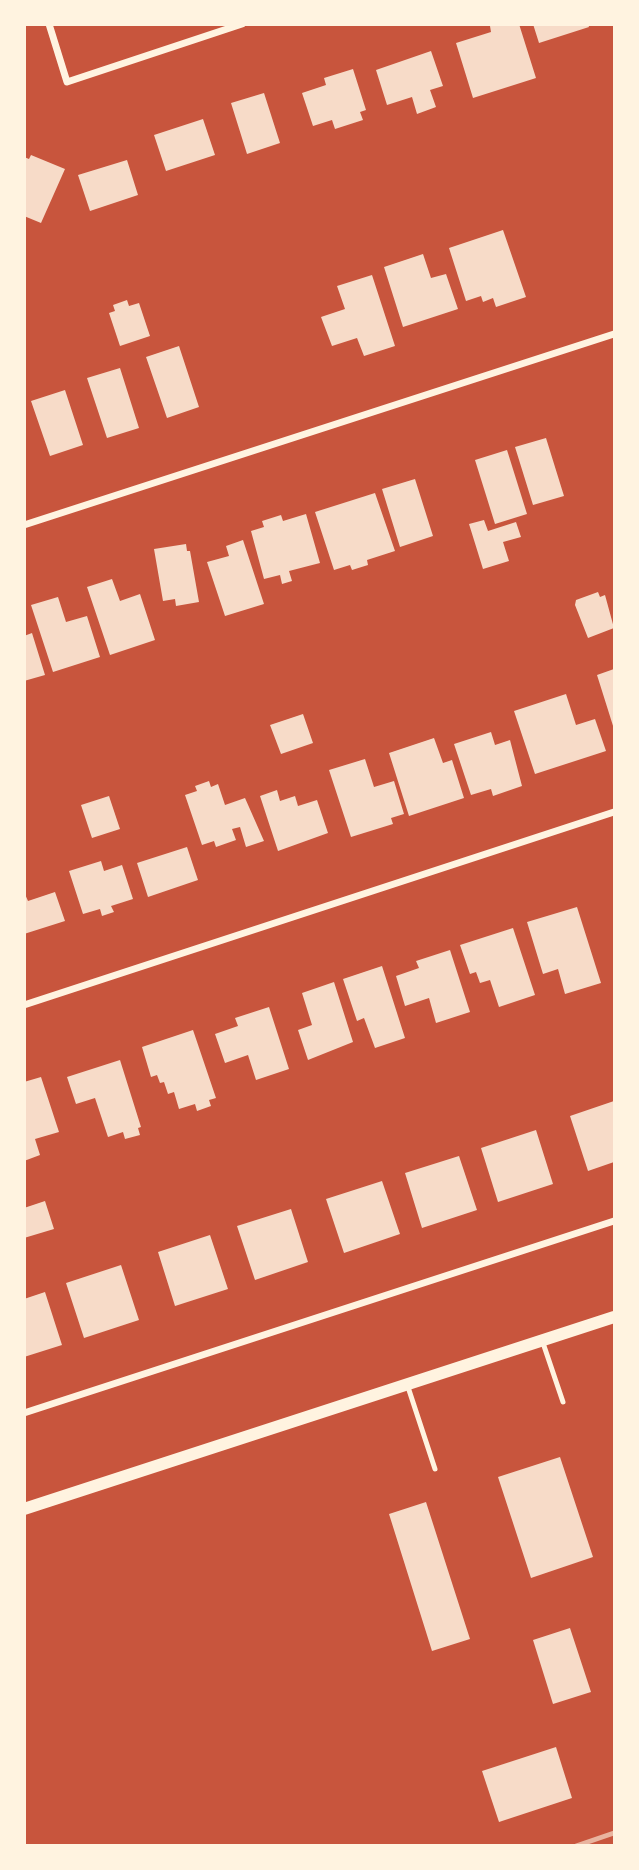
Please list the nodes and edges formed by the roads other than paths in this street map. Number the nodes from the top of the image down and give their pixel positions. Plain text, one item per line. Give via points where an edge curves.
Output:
1 (48, 24) edge
2 (242, 24) edge
3 (614, 334) edge
4 (24, 525) edge
5 (614, 812) edge
6 (24, 1005) edge
7 (614, 1221) edge
8 (614, 1317) edge
9 (542, 1340) junction
10 (407, 1384) junction
11 (563, 1402) dead end
12 (24, 1413) edge
13 (435, 1469) dead end
14 (24, 1509) edge

1 - 2 street via 67,82
3 - 4 street
5 - 6 street
7 - 12 street
8 - 9 street
9 - 10 street
9 - 11 lane
10 - 13 lane
10 - 14 street

